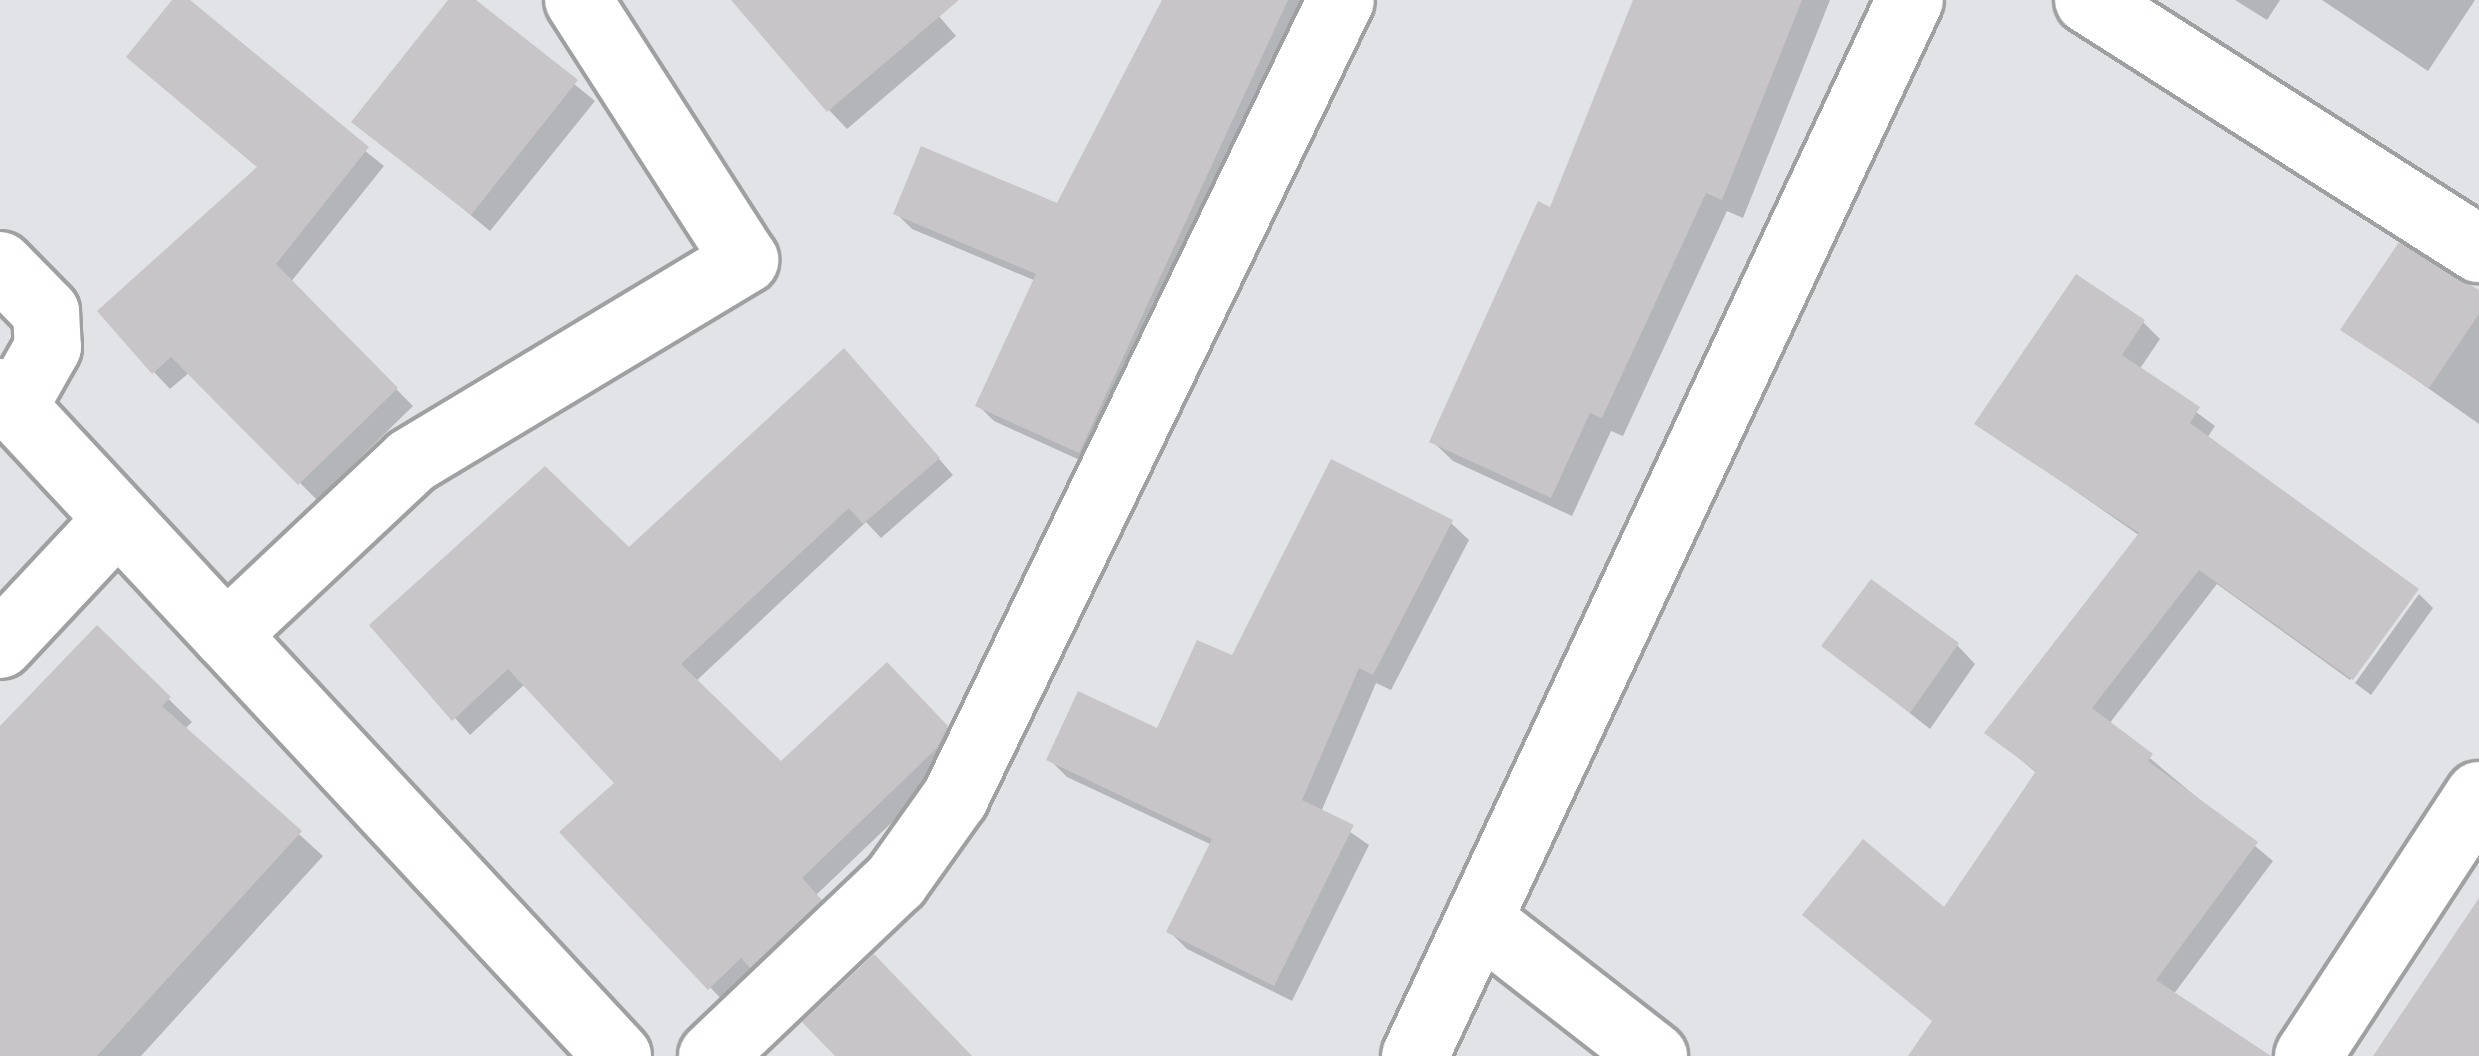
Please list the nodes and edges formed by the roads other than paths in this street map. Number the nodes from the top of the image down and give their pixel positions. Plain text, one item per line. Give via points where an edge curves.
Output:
1 (578, 0) edge
2 (1341, 0) edge
3 (1910, 0) edge
4 (2090, 1) edge
5 (2479, 249) edge
6 (0, 265) edge
7 (7, 400) edge
8 (117, 520) junction
9 (226, 635) junction
10 (0, 645) edge
11 (2479, 795) edge
12 (1479, 920) junction
13 (618, 1056) edge
14 (712, 1056) edge
15 (1415, 1056) edge
16 (1654, 1056) edge
17 (2308, 1056) edge

1 - 9 street via 745,260 411,461
2 - 14 street via 955,798 896,881
3 - 12 street
4 - 5 street
6 - 7 street via 46,312 48,347
7 - 8 street
8 - 9 street
8 - 10 street
9 - 13 street
11 - 17 street
12 - 15 street
12 - 16 street

